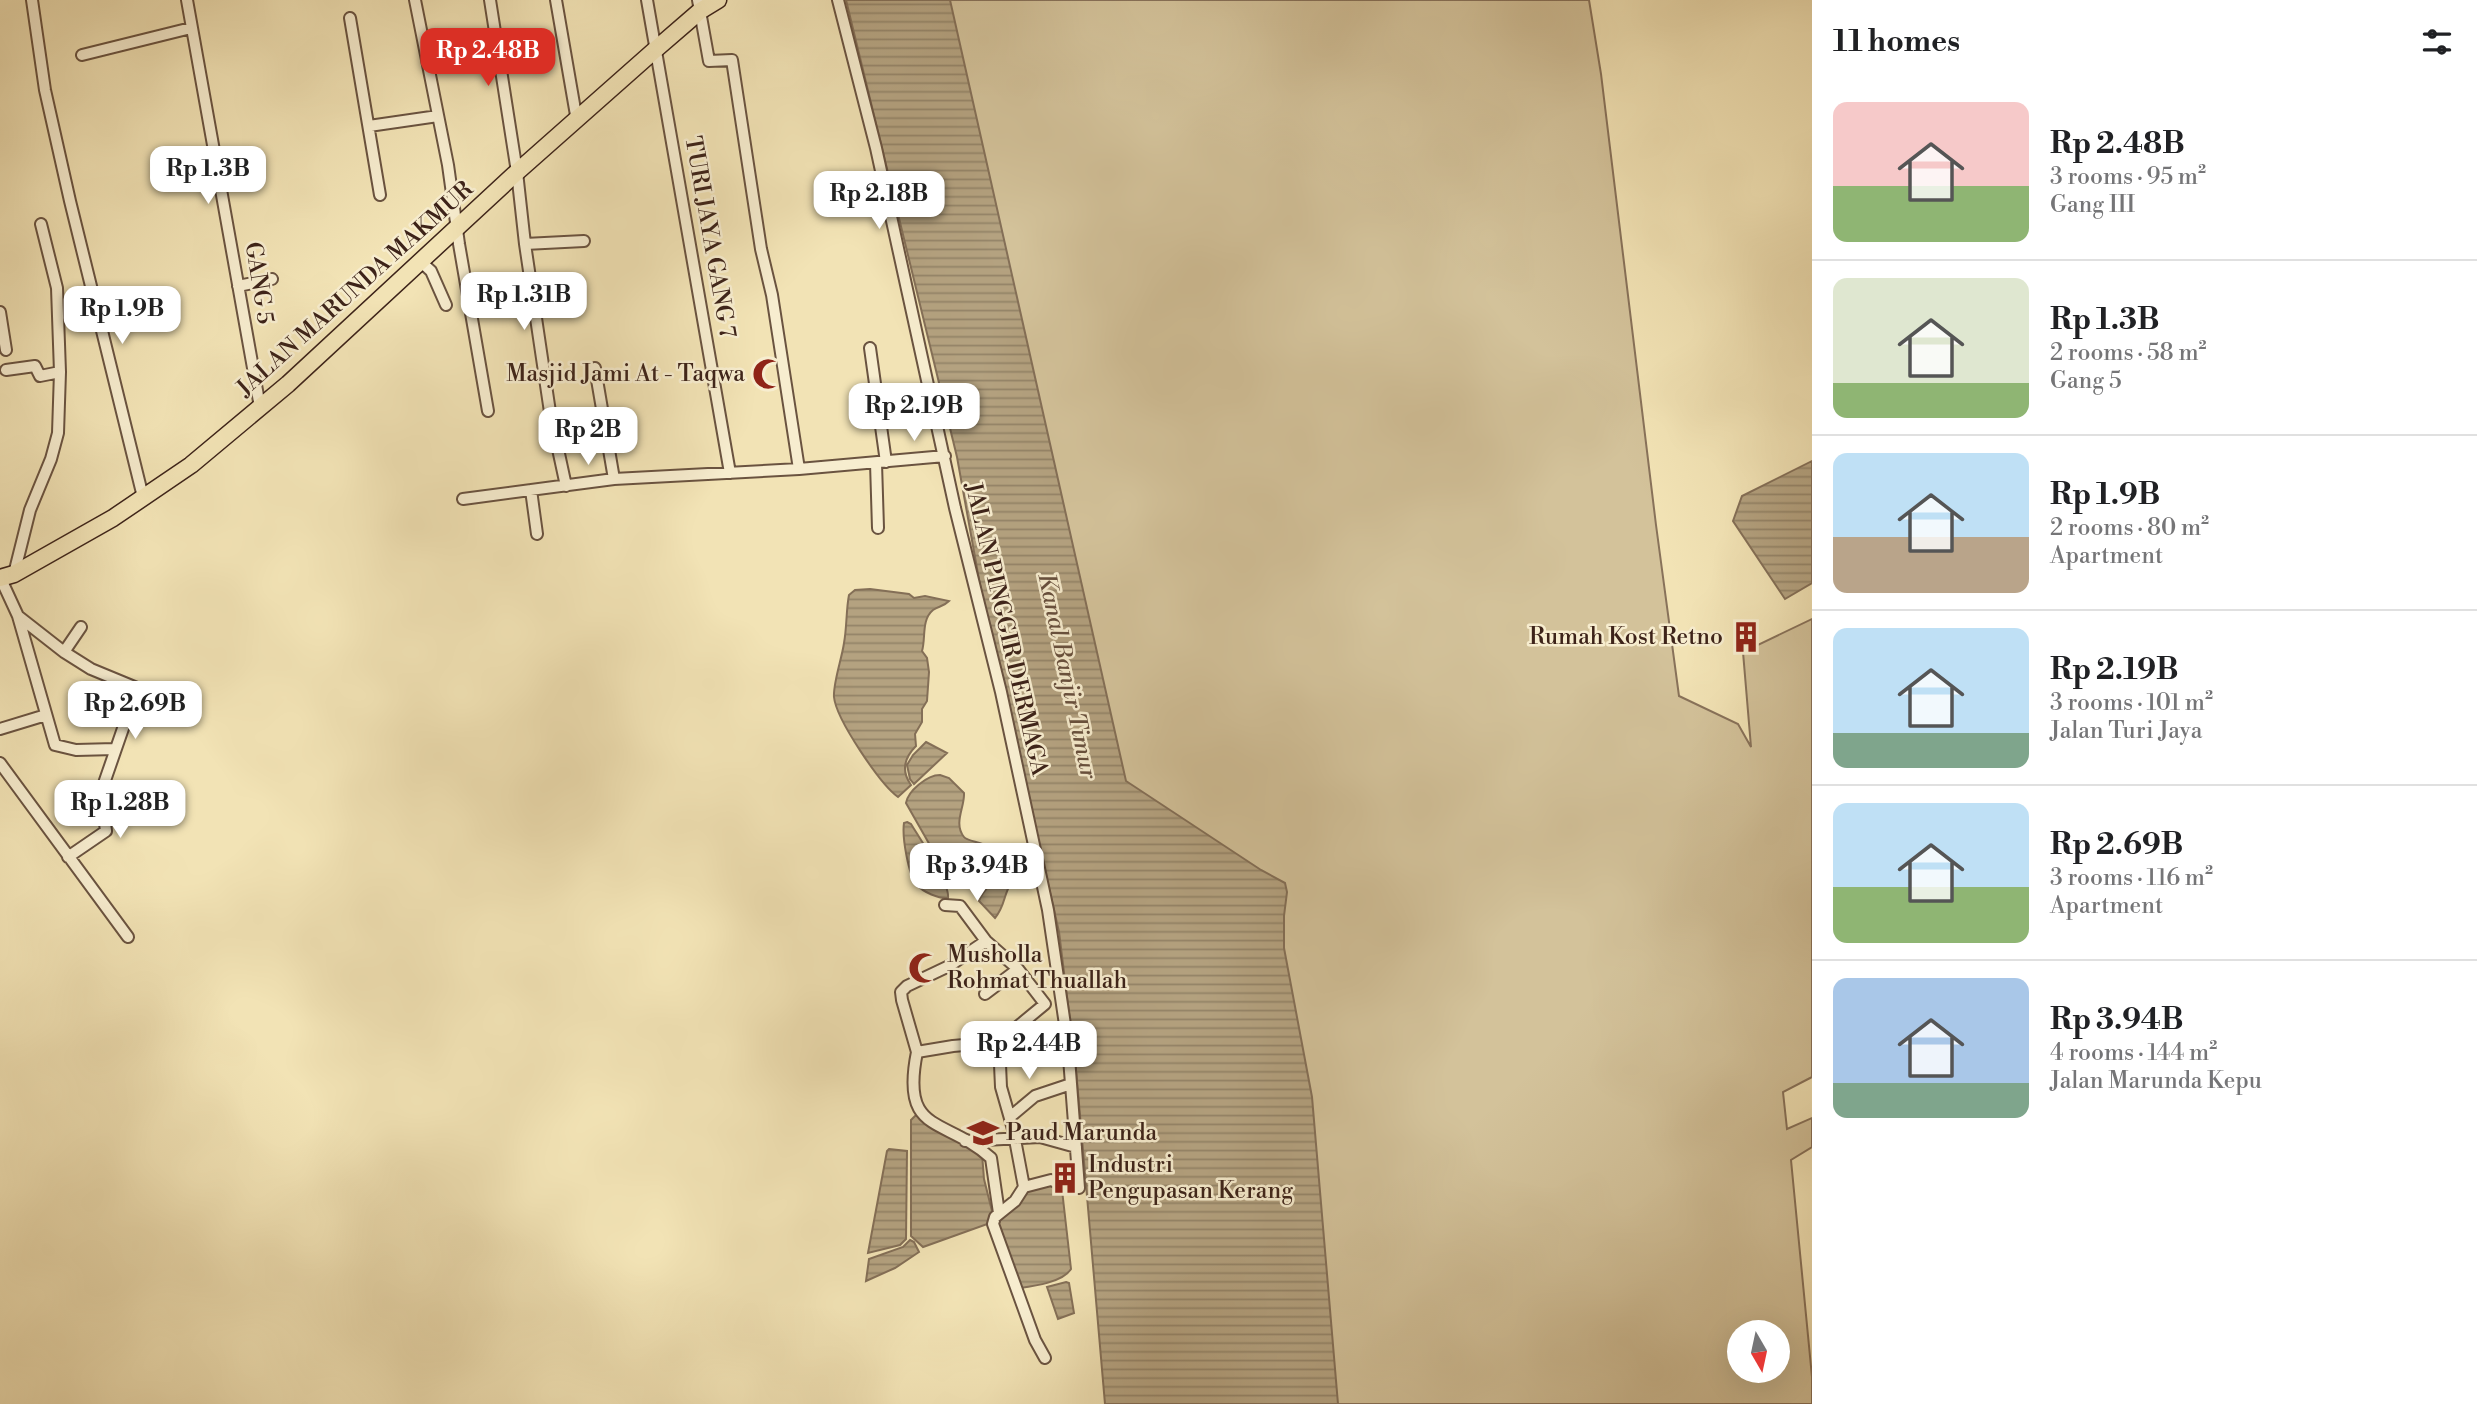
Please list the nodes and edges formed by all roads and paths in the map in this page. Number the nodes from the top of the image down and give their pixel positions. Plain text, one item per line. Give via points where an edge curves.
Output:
1 (32, 0) edge
2 (187, 0) edge
3 (415, 0) edge
4 (490, 0) edge
5 (556, 0) edge
6 (647, 0) edge
7 (718, 0) edge
8 (838, 0) edge
9 (699, 5) edge
10 (350, 18) dead end
11 (191, 29) junction
12 (656, 49) junction
13 (82, 55) dead end
14 (438, 116) junction
15 (576, 121) junction
16 (369, 126) junction
17 (517, 172) junction
18 (380, 195) dead end
19 (41, 224) dead end
20 (456, 228) junction
21 (584, 241) dead end
22 (525, 244) junction
23 (421, 262) junction
24 (272, 279) dead end
25 (238, 286) junction
26 (446, 305) dead end
27 (0, 312) edge
28 (870, 348) dead end
29 (6, 350) dead end
30 (595, 368) dead end
31 (6, 370) dead end
32 (60, 372) junction
33 (260, 407) junction
34 (488, 411) dead end
35 (945, 456) junction
36 (881, 462) junction
37 (799, 469) junction
38 (730, 473) junction
39 (614, 479) junction
40 (566, 486) junction
41 (531, 490) junction
42 (143, 497) junction
43 (463, 499) dead end
44 (878, 528) dead end
45 (537, 534) dead end
46 (4, 577) edge
47 (18, 616) junction
48 (81, 627) dead end
49 (64, 652) junction
50 (46, 715) junction
51 (0, 729) edge
52 (115, 749) junction
53 (0, 763) edge
54 (68, 857) junction
55 (945, 905) dead end
56 (128, 937) dead end
57 (986, 941) junction
58 (1018, 970) junction
59 (1060, 988) junction
60 (985, 994) dead end
61 (1039, 994) junction
62 (999, 1042) junction
63 (917, 1052) junction
64 (1071, 1084) junction
65 (1010, 1117) junction
66 (1014, 1137) junction
67 (965, 1141) junction
68 (1076, 1147) junction
69 (1024, 1187) junction
70 (999, 1213) junction
71 (1045, 1358) dead end

1 - 42 street via 70,201
2 - 11 street, GANG 5
3 - 14 street
4 - 17 street
5 - 15 street
6 - 12 street, TURI JAYA GANG 7
7 - 9 main road, JALAN MARUNDA MAKMUR
8 - 35 street, JALAN PINGGIR DERMAGA
9 - 12 main road, JALAN MARUNDA MAKMUR
9 - 37 street via 709,61 732,60
10 - 16 street
11 - 13 street
11 - 25 street, GANG 5
12 - 15 main road, JALAN MARUNDA MAKMUR
12 - 38 street, TURI JAYA GANG 7
14 - 16 street
14 - 20 street
15 - 17 main road, JALAN MARUNDA MAKMUR
16 - 18 street
17 - 20 main road, JALAN MARUNDA MAKMUR
17 - 22 street
19 - 32 street via 57,288
20 - 23 main road, JALAN MARUNDA MAKMUR
20 - 34 street
21 - 22 street
22 - 40 street
23 - 26 street via 431,271
23 - 33 main road, JALAN MARUNDA MAKMUR
24 - 25 street
25 - 33 street, GANG 5
27 - 29 street
28 - 36 street
30 - 39 street
31 - 32 street via 35,366 40,376
32 - 46 street via 58,433 51,459
33 - 42 main road, JALAN MARUNDA MAKMUR via 191,465
35 - 36 street
35 - 59 street, JALAN PINGGIR DERMAGA via 1001,692
36 - 37 street
36 - 44 street
37 - 38 street
38 - 39 street
39 - 40 street
40 - 41 street
41 - 43 street
41 - 45 street
42 - 46 main road, JALAN MARUNDA MAKMUR
46 - 47 street
47 - 49 street
47 - 50 street
48 - 49 street
49 - 52 street via 137,688
50 - 51 street
50 - 52 street via 56,746
52 - 54 street via 101,793 106,831
53 - 54 street
54 - 56 street
55 - 57 street via 960,906
57 - 58 street
57 - 63 street via 901,992
58 - 60 street
58 - 61 street
59 - 61 street
59 - 64 street, JALAN PINGGIR DERMAGA
61 - 62 street via 1045,1002 1043,1008
62 - 63 street
62 - 65 street via 1001,1087
63 - 67 street via 913,1082 917,1107
64 - 65 street via 1035,1096
64 - 68 street, JALAN PINGGIR DERMAGA
65 - 66 street
66 - 67 street
66 - 68 street via 1043,1137
66 - 69 street
67 - 70 street via 991,1158
68 - 69 street, JALAN PINGGIR DERMAGA via 1079,1188 1051,1180
69 - 70 street
70 - 71 street via 993,1224

